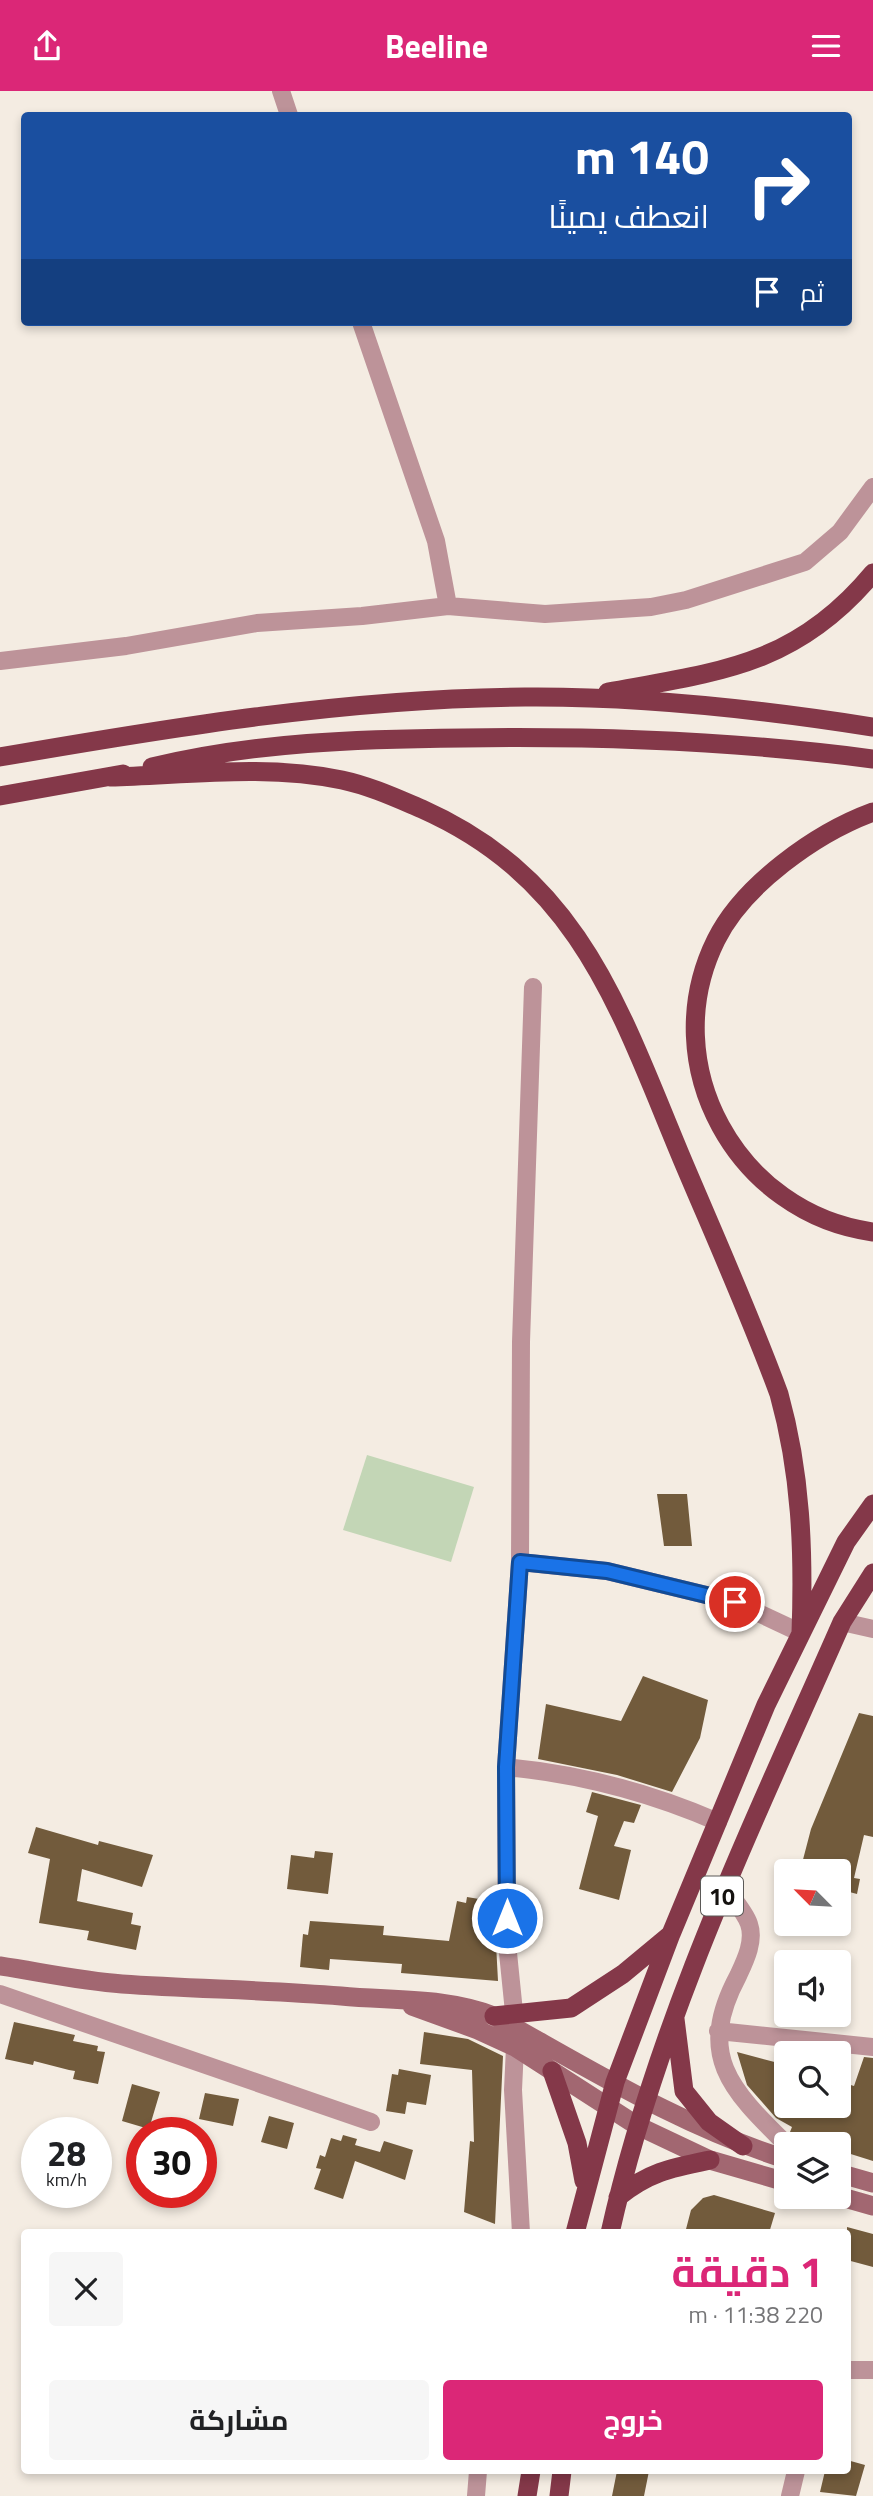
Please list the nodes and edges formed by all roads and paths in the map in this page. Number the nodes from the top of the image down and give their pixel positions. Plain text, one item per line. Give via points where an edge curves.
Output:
1 (281, 91) edge
2 (288, 112) edge
3 (362, 326) edge
4 (873, 487) edge
5 (873, 573) edge
6 (448, 605) junction
7 (0, 661) edge
8 (572, 698) junction
9 (873, 727) edge
10 (0, 757) edge
11 (873, 759) edge
12 (110, 777) junction
13 (0, 796) edge
14 (873, 812) edge
15 (533, 987) dead end
16 (873, 1232) edge
17 (873, 1504) edge
18 (520, 1562) junction
19 (873, 1573) edge
20 (842, 1622) junction
21 (873, 1629) edge
22 (801, 1633) junction
23 (506, 1767) junction
24 (718, 1822) junction
25 (726, 1888) junction
26 (671, 1934) junction
27 (0, 1966) edge
28 (0, 1994) edge
29 (398, 2001) junction
30 (514, 2011) junction
31 (674, 2014) junction
32 (494, 2015) junction
33 (719, 2031) junction
34 (515, 2047) junction
35 (873, 2047) edge
36 (552, 2071) junction
37 (615, 2082) junction
38 (646, 2099) junction
39 (607, 2108) junction
40 (371, 2122) dead end
41 (636, 2125) junction
42 (775, 2132) edge
43 (743, 2145) junction
44 (774, 2155) edge
45 (710, 2160) junction
46 (851, 2177) edge
47 (774, 2179) edge
48 (873, 2183) edge
49 (585, 2189) junction
50 (618, 2197) junction
51 (851, 2200) edge
52 (873, 2206) edge
53 (521, 2229) edge
54 (576, 2229) edge
55 (611, 2229) edge
56 (851, 2370) edge
57 (873, 2370) edge
58 (478, 2474) edge
59 (531, 2474) edge
60 (562, 2474) edge
61 (795, 2474) edge
62 (476, 2496) edge
63 (527, 2496) edge
64 (559, 2496) edge
65 (790, 2496) edge

1 - 2 street
3 - 6 street via 436,541
4 - 6 street via 840,532 805,562 686,600 651,607 545,614
5 - 8 highway via 855,594 802,637 758,661
6 - 7 street via 257,623
8 - 9 highway via 678,704
8 - 10 highway via 437,699 327,709 191,725
11 - 12 highway via 772,747 640,740 397,739 251,749
12 - 13 highway
12 - 22 highway via 282,773 314,775 376,790 443,819 501,855 551,901 591,957 623,1018 779,1394 792,1445 800,1511
14 - 16 highway via 797,852 744,901 707,960 695,1029 706,1098 740,1159 793,1205 827,1221
15 - 18 street via 521,1342
17 - 22 highway, 10 via 846,1542
18 - 22 street via 607,1571 735,1602
18 - 23 street
19 - 20 highway, 10
20 - 21 street
20 - 25 highway, 10
22 - 24 highway, 10
23 - 24 street via 594,1779 678,1804
23 - 30 street via 507,1943
24 - 26 highway, 10
25 - 31 highway, 10
25 - 33 street via 749,1924 750,1940 726,1999
26 - 30 highway via 580,2003 559,2011
26 - 37 highway, 10
27 - 29 main road via 120,1984
28 - 40 street
29 - 32 main road via 467,2005
29 - 34 main road
30 - 32 highway
31 - 38 highway, 10
31 - 43 highway via 684,2091 709,2122
32 - 37 main road
33 - 35 street
33 - 42 street via 723,2069 732,2086
34 - 36 main road
34 - 53 street
36 - 39 main road
36 - 49 highway via 578,2143
37 - 38 main road
37 - 39 highway, 10
38 - 41 highway, 10
38 - 43 main road
39 - 41 main road
39 - 49 highway, 10
41 - 45 main road
41 - 50 highway, 10
43 - 44 main road
45 - 47 main road
45 - 50 highway via 660,2170
46 - 48 main road
49 - 54 highway, 10
50 - 55 highway, 10
51 - 52 main road
56 - 57 street
58 - 62 street
59 - 63 highway
60 - 64 highway
61 - 65 street

